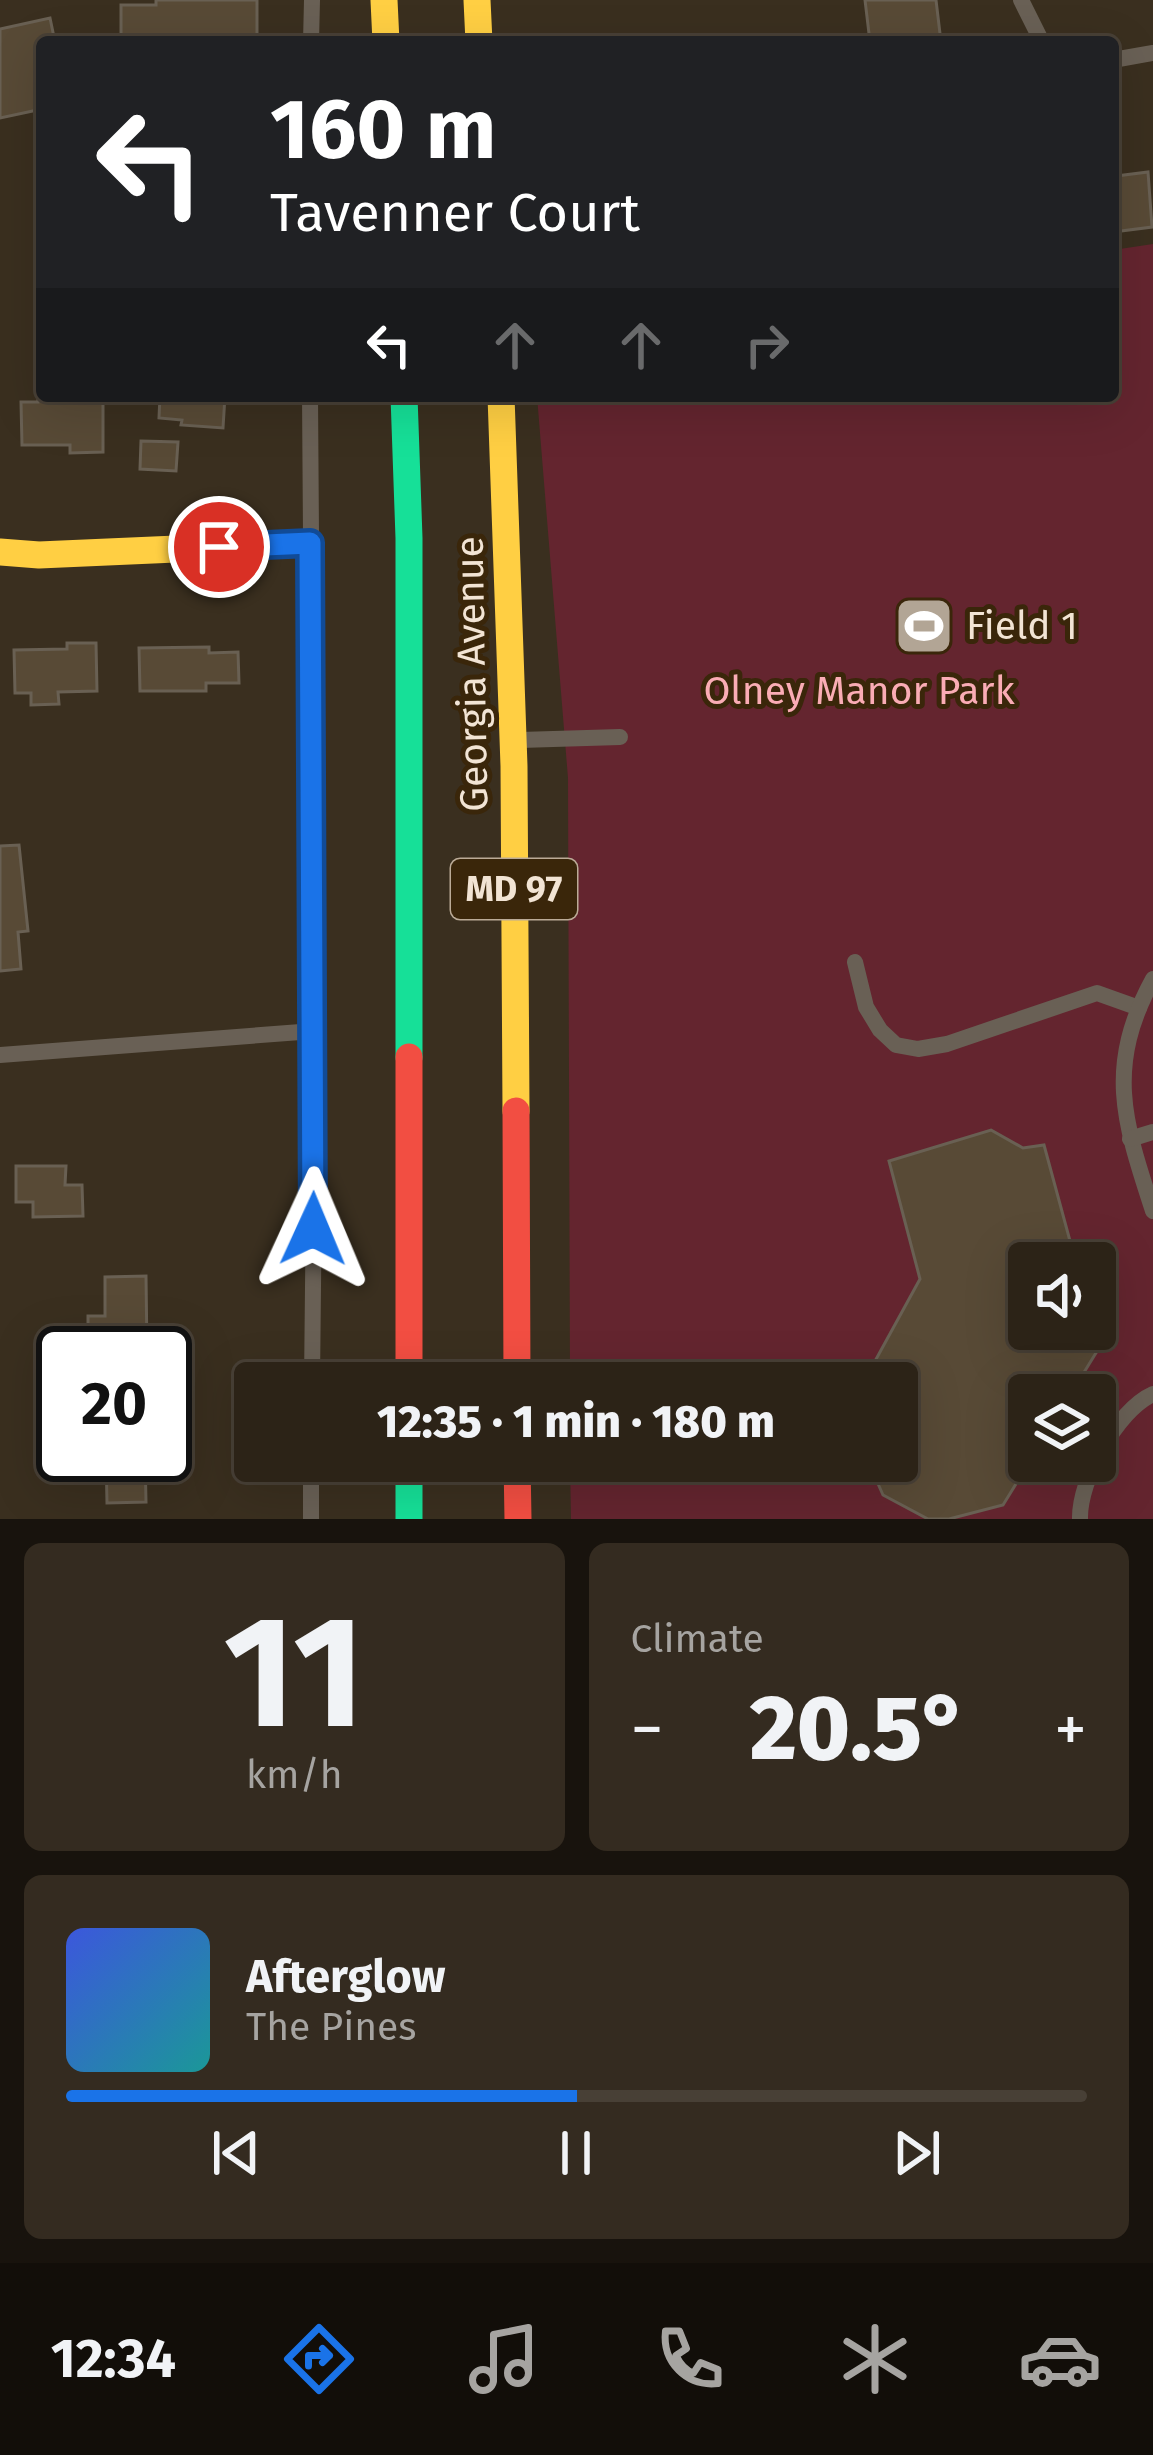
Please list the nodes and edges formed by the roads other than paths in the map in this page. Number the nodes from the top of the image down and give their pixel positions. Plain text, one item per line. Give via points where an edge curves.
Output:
1 (312, 0) edge
2 (384, 0) edge
3 (476, 0) edge
4 (1021, 0) edge
5 (311, 36) edge
6 (386, 36) edge
7 (479, 36) edge
8 (1039, 36) edge
9 (1153, 52) edge
10 (1119, 59) edge
11 (310, 402) edge
12 (404, 402) edge
13 (501, 402) edge
14 (310, 543) junction
15 (0, 552) edge
16 (620, 737) dead end
17 (513, 741) junction
18 (855, 962) dead end
19 (1153, 979) edge
20 (1139, 1008) junction
21 (314, 1031) junction
22 (0, 1055) edge
23 (1153, 1132) edge
24 (1130, 1139) junction
25 (1153, 1211) edge
26 (312, 1362) edge
27 (409, 1362) edge
28 (517, 1362) edge
29 (1153, 1394) edge
30 (311, 1482) edge
31 (409, 1482) edge
32 (518, 1482) edge
33 (311, 1519) edge
34 (409, 1519) edge
35 (518, 1519) edge
36 (1080, 1519) edge

1 - 5 lane
2 - 6 main road
3 - 7 main road
4 - 8 lane
9 - 10 lane
11 - 14 lane
12 - 27 main road, Georgia Avenue / MD 97
13 - 17 main road, Georgia Avenue / MD 97
14 - 15 main road
14 - 21 lane
16 - 17 lane
17 - 28 main road, Georgia Avenue / MD 97
18 - 20 lane via 880,1030 896,1045 918,1049 1097,993
19 - 20 lane
20 - 24 lane via 1123,1054
21 - 22 lane
21 - 26 lane
23 - 24 lane
24 - 25 lane
29 - 36 lane via 1118,1423 1083,1491
30 - 33 lane
31 - 34 main road
32 - 35 main road

